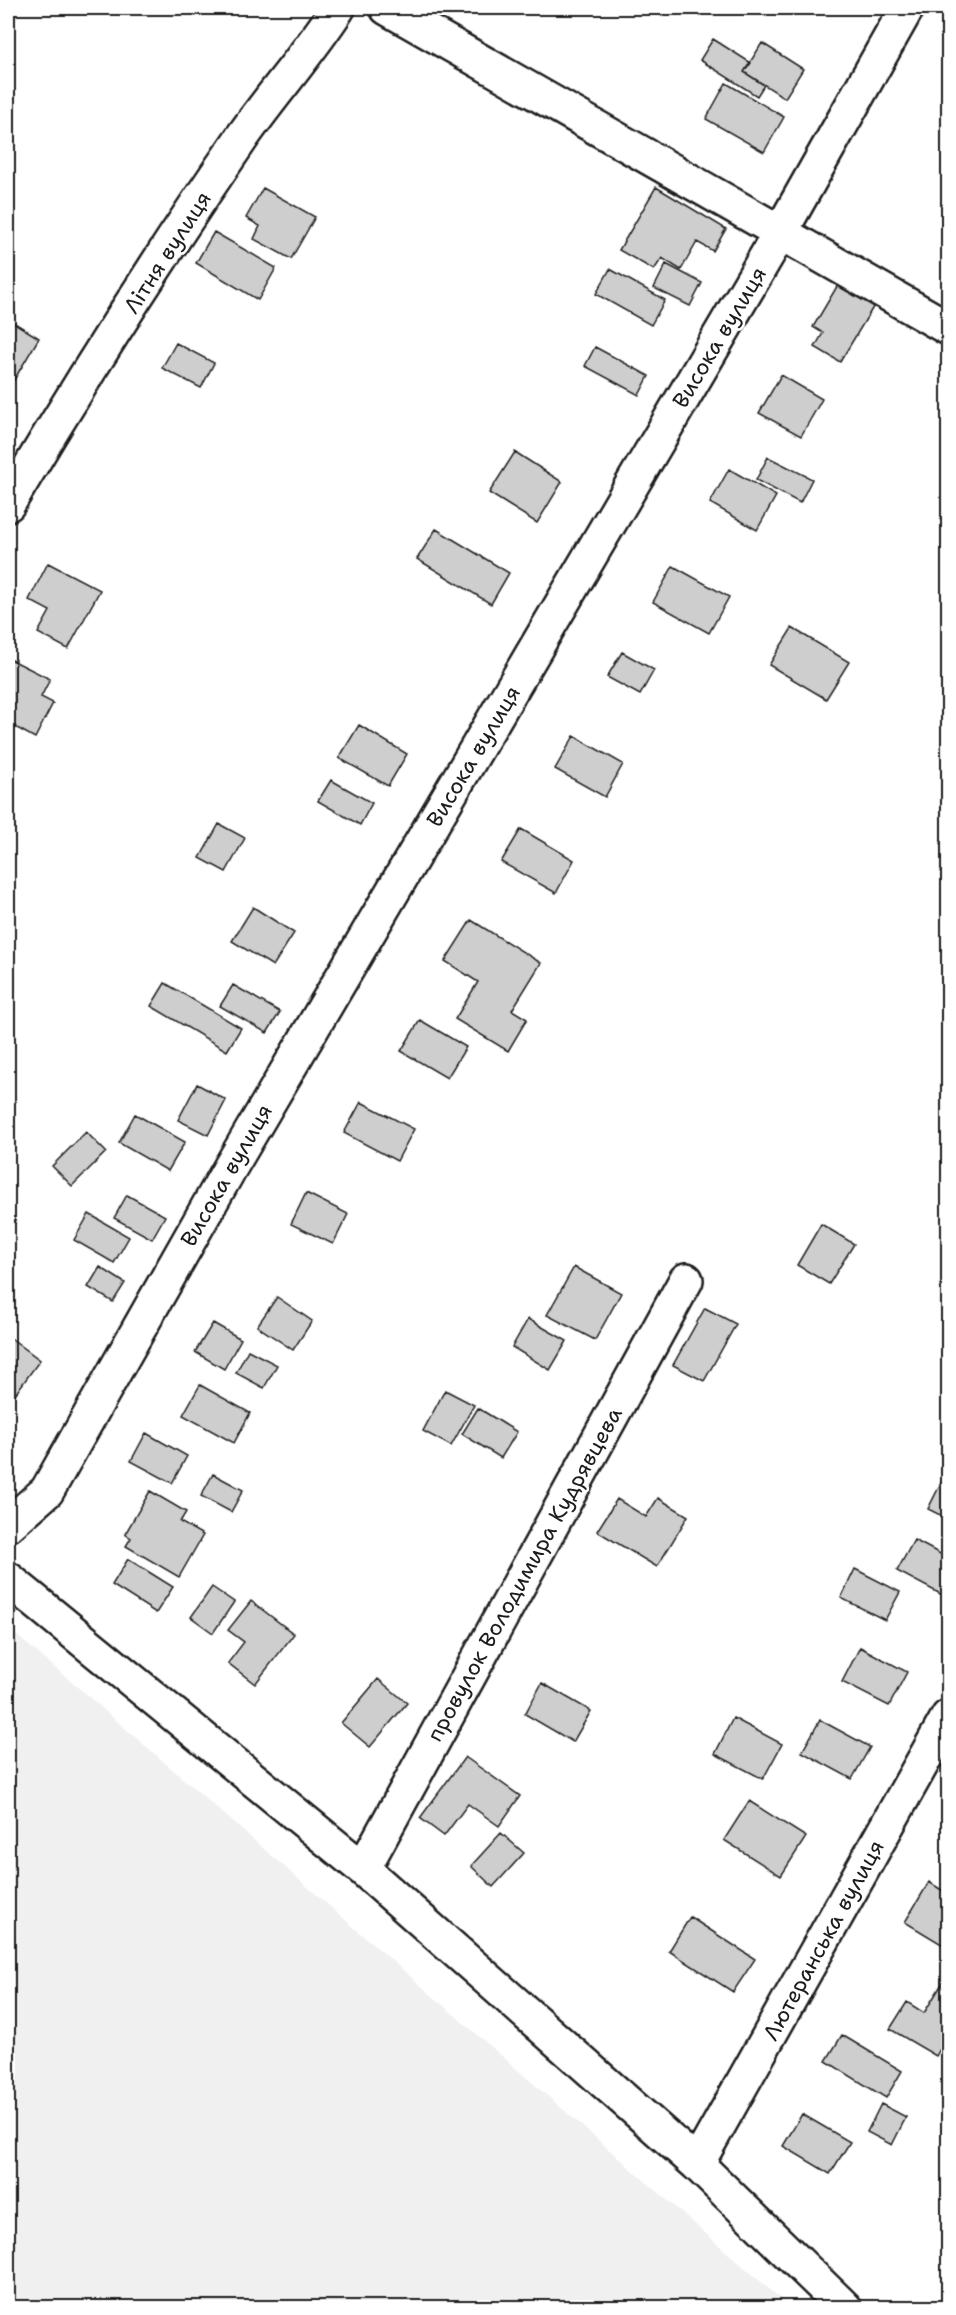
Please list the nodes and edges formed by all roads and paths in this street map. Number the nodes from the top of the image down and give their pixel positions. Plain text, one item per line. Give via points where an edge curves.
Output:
1 (338, 8) edge
2 (387, 8) edge
3 (907, 8) edge
4 (780, 234) junction
5 (948, 328) edge
6 (8, 504) edge
7 (686, 1280) dead end
8 (8, 1525) edge
9 (8, 1580) edge
10 (948, 1717) edge
11 (363, 1869) junction
12 (697, 2164) junction
13 (845, 2307) edge

1 - 6 street, Літня вулиця via 244,134 73,394
2 - 4 street
3 - 4 street, Висока вулиця
4 - 5 street
4 - 8 street, Висока вулиця via 236,1157 47,1491
7 - 11 street, провулок Володимира Кудрявцева
9 - 11 street
10 - 12 street, Лютеранська вулиця
11 - 12 street
12 - 13 street

